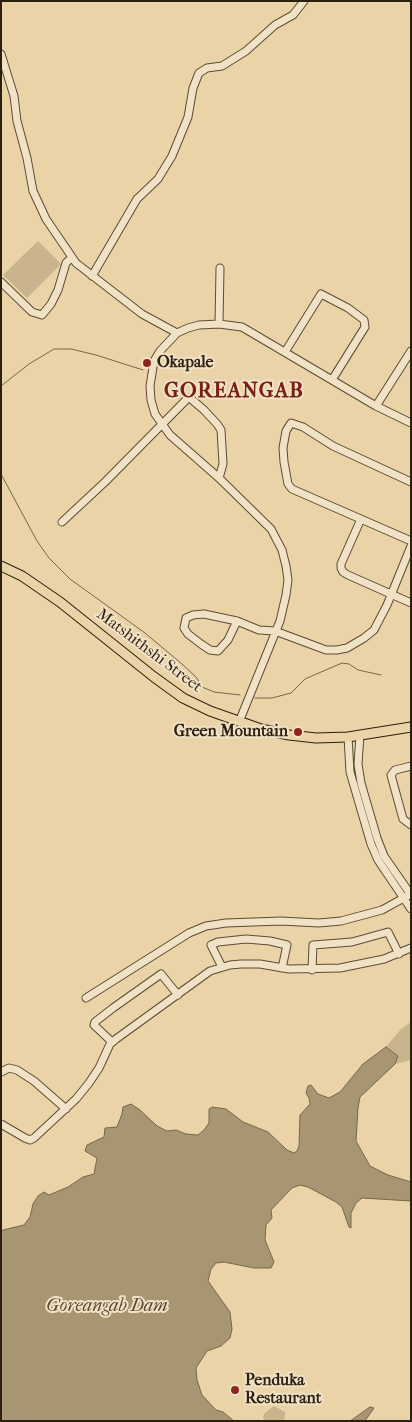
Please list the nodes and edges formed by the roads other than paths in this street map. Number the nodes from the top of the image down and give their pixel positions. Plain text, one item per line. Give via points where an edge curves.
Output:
1 (304, 1) edge
2 (1, 54) edge
3 (71, 258) junction
4 (220, 268) dead end
5 (92, 276) junction
6 (1, 282) edge
7 (219, 324) junction
8 (177, 333) junction
9 (411, 351) edge
10 (285, 352) junction
11 (332, 380) junction
12 (376, 406) junction
13 (411, 423) edge
14 (162, 425) junction
15 (219, 478) junction
16 (411, 482) edge
17 (361, 519) junction
18 (62, 522) dead end
19 (411, 541) edge
20 (411, 546) edge
21 (1, 566) edge
22 (391, 594) junction
23 (411, 603) edge
24 (237, 621) junction
25 (275, 631) junction
26 (239, 722) junction
27 (411, 727) edge
28 (360, 735) junction
29 (348, 737) junction
30 (411, 766) edge
31 (411, 824) edge
32 (409, 895) edge
33 (411, 909) edge
34 (411, 948) edge
35 (400, 954) junction
36 (222, 967) junction
37 (282, 968) junction
38 (312, 970) junction
39 (178, 994) junction
40 (86, 998) dead end
41 (112, 1042) junction
42 (1, 1072) edge
43 (66, 1109) junction
44 (1, 1124) edge

1 - 5 street via 293,15 275,25 246,52 222,66 198,73 188,117 172,156 158,179 137,199
2 - 3 street via 14,96 37,204
3 - 5 street
3 - 6 street via 66,263 51,304 42,315 32,312
4 - 7 street
5 - 8 street via 142,314
7 - 8 street via 199,325
7 - 10 street via 242,327
8 - 14 street via 160,351 151,373 151,400
9 - 12 street
10 - 11 street
10 - 11 street via 321,294 348,308 364,320 365,327
11 - 12 street
12 - 13 street
14 - 15 street
14 - 15 street via 187,399 204,410 221,430 223,464
14 - 18 street
15 - 25 street via 271,529 282,550 288,580 284,606
16 - 17 street via 292,423 286,430 283,448 288,484 298,492
17 - 19 street
17 - 22 street via 341,568 348,575
20 - 22 street
21 - 26 main road, Matshithshi Street via 60,602 183,698
22 - 23 street
22 - 25 street via 374,630 347,648 326,650
24 - 24 street via 193,615 186,618 184,628 201,644 218,651 228,640
24 - 25 street via 259,630
25 - 26 street
26 - 29 main road, Matshithshi Street via 295,736
27 - 28 main road, Matshithshi Street
28 - 29 main road, Matshithshi Street
28 - 32 street via 358,764 361,783 377,838 384,856
29 - 32 street via 350,772 371,844 378,860
30 - 31 street via 395,770 391,775 403,819
32 - 33 street
32 - 40 street via 382,910 341,921 206,926
34 - 35 street
35 - 38 street via 363,965
35 - 38 street via 388,932 352,942 313,946
36 - 37 street via 260,964
36 - 37 street via 211,945 246,939 287,945
36 - 39 street via 210,971
37 - 38 street
39 - 41 street
39 - 41 street via 161,974 113,1008 94,1025
41 - 43 street via 89,1082
42 - 43 street via 9,1068 16,1070
43 - 44 street via 30,1140

